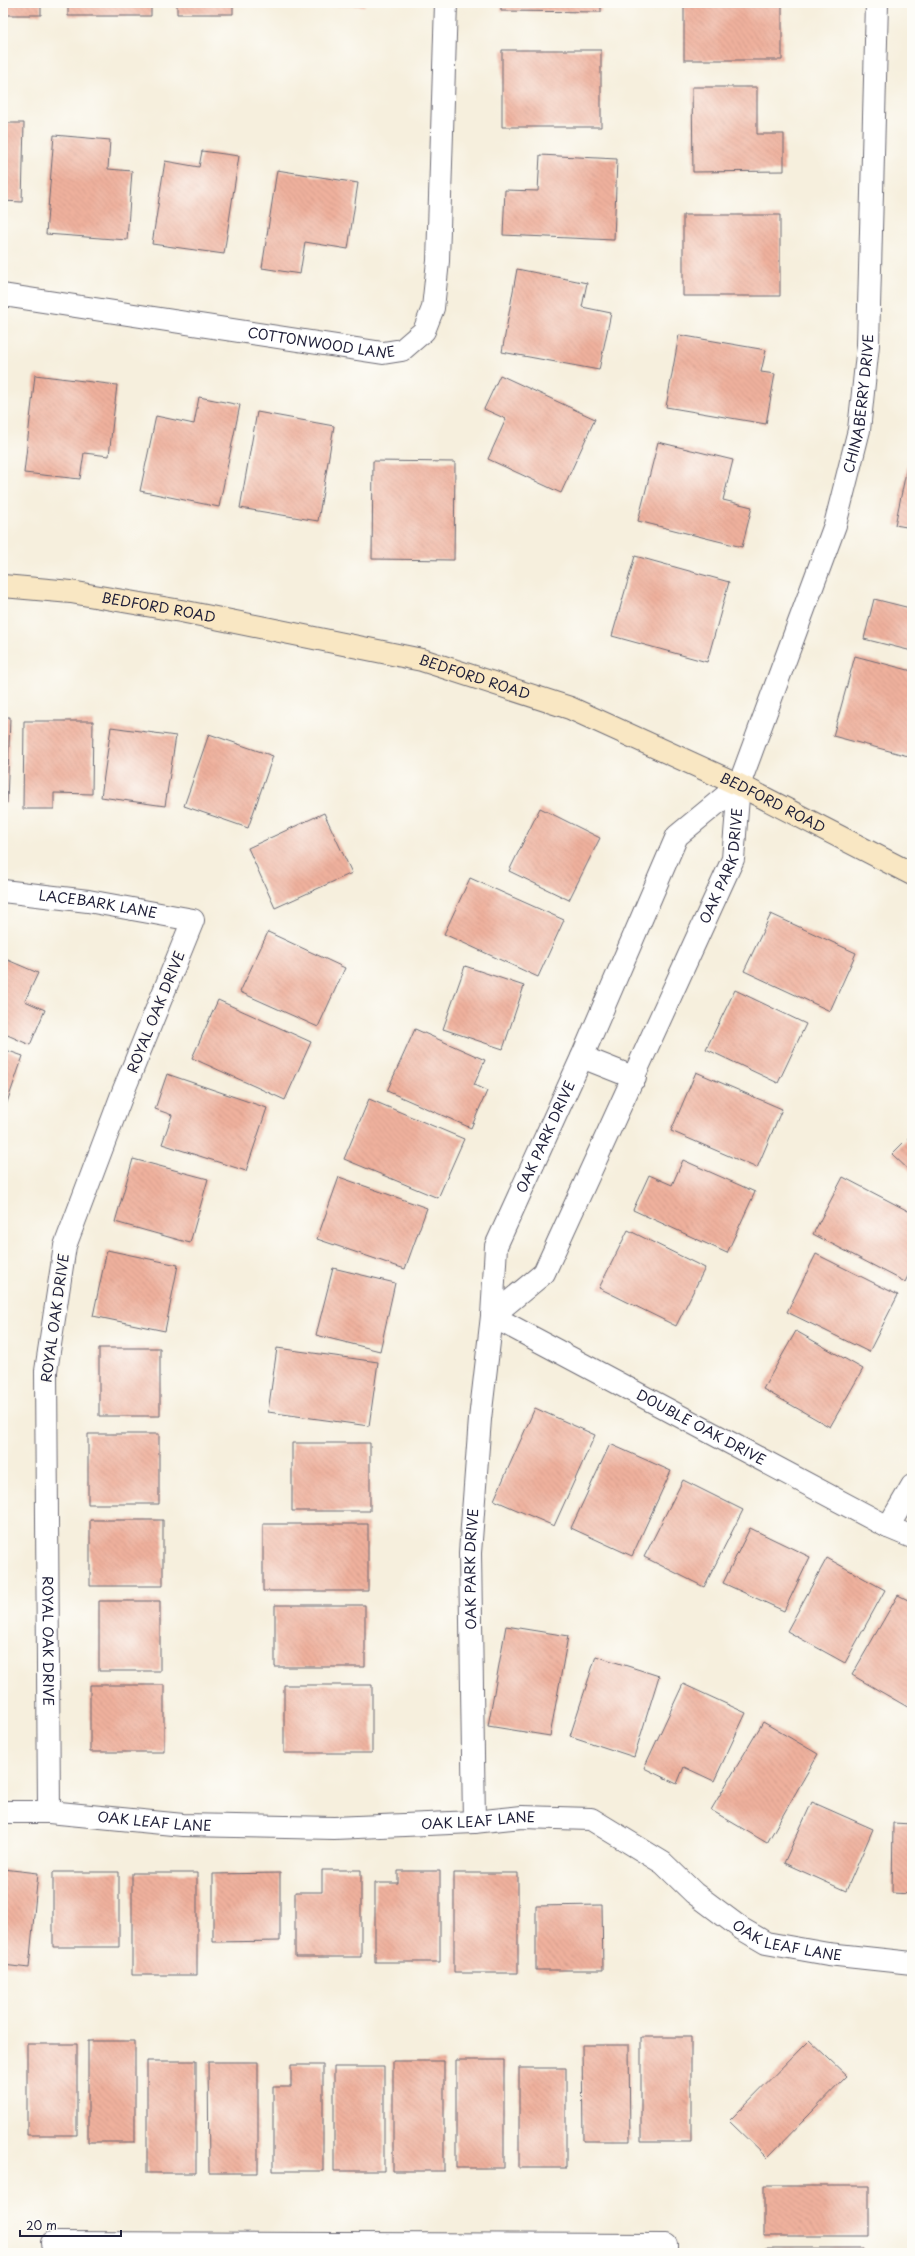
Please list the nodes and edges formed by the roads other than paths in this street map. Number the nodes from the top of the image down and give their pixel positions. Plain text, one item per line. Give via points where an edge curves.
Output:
1 (446, 3) edge
2 (877, 3) edge
3 (3, 295) edge
4 (3, 586) edge
5 (738, 785) junction
6 (912, 874) edge
7 (3, 891) edge
8 (193, 920) joint
9 (582, 1057) junction
10 (634, 1078) junction
11 (492, 1316) junction
12 (912, 1486) edge
13 (888, 1527) junction
14 (912, 1537) edge
15 (3, 1812) edge
16 (49, 1812) junction
17 (474, 1822) junction
18 (912, 1963) edge
19 (52, 2243) dead end
20 (233, 2249) edge
21 (666, 2249) edge

1 - 3 street, COTTONWOOD LANE via 438,261 433,308 424,331 402,350 383,353
2 - 5 street, CHINABERRY DRIVE via 868,345 859,430 835,525
4 - 5 main road, BEDFORD ROAD via 71,592 422,660 570,708
5 - 6 main road, BEDFORD ROAD
5 - 9 street, OAK PARK DRIVE via 677,836
5 - 10 street, OAK PARK DRIVE via 733,859
7 - 8 street, LACEBARK LANE via 88,901
8 - 16 street, ROYAL OAK DRIVE via 123,1092 65,1246 46,1371
9 - 10 street
9 - 11 street, OAK PARK DRIVE via 496,1246
10 - 11 street, OAK PARK DRIVE via 544,1273
11 - 13 street, DOUBLE OAK DRIVE
11 - 17 street, OAK PARK DRIVE via 480,1419 470,1553
12 - 13 street
13 - 14 street, DOUBLE OAK DRIVE
15 - 16 street, OAK LEAF LANE
16 - 17 street, OAK LEAF LANE via 207,1825 334,1828
17 - 18 street, OAK LEAF LANE via 522,1817 591,1818 664,1863 694,1893 742,1929 766,1943 828,1954
19 - 20 street
20 - 21 street

